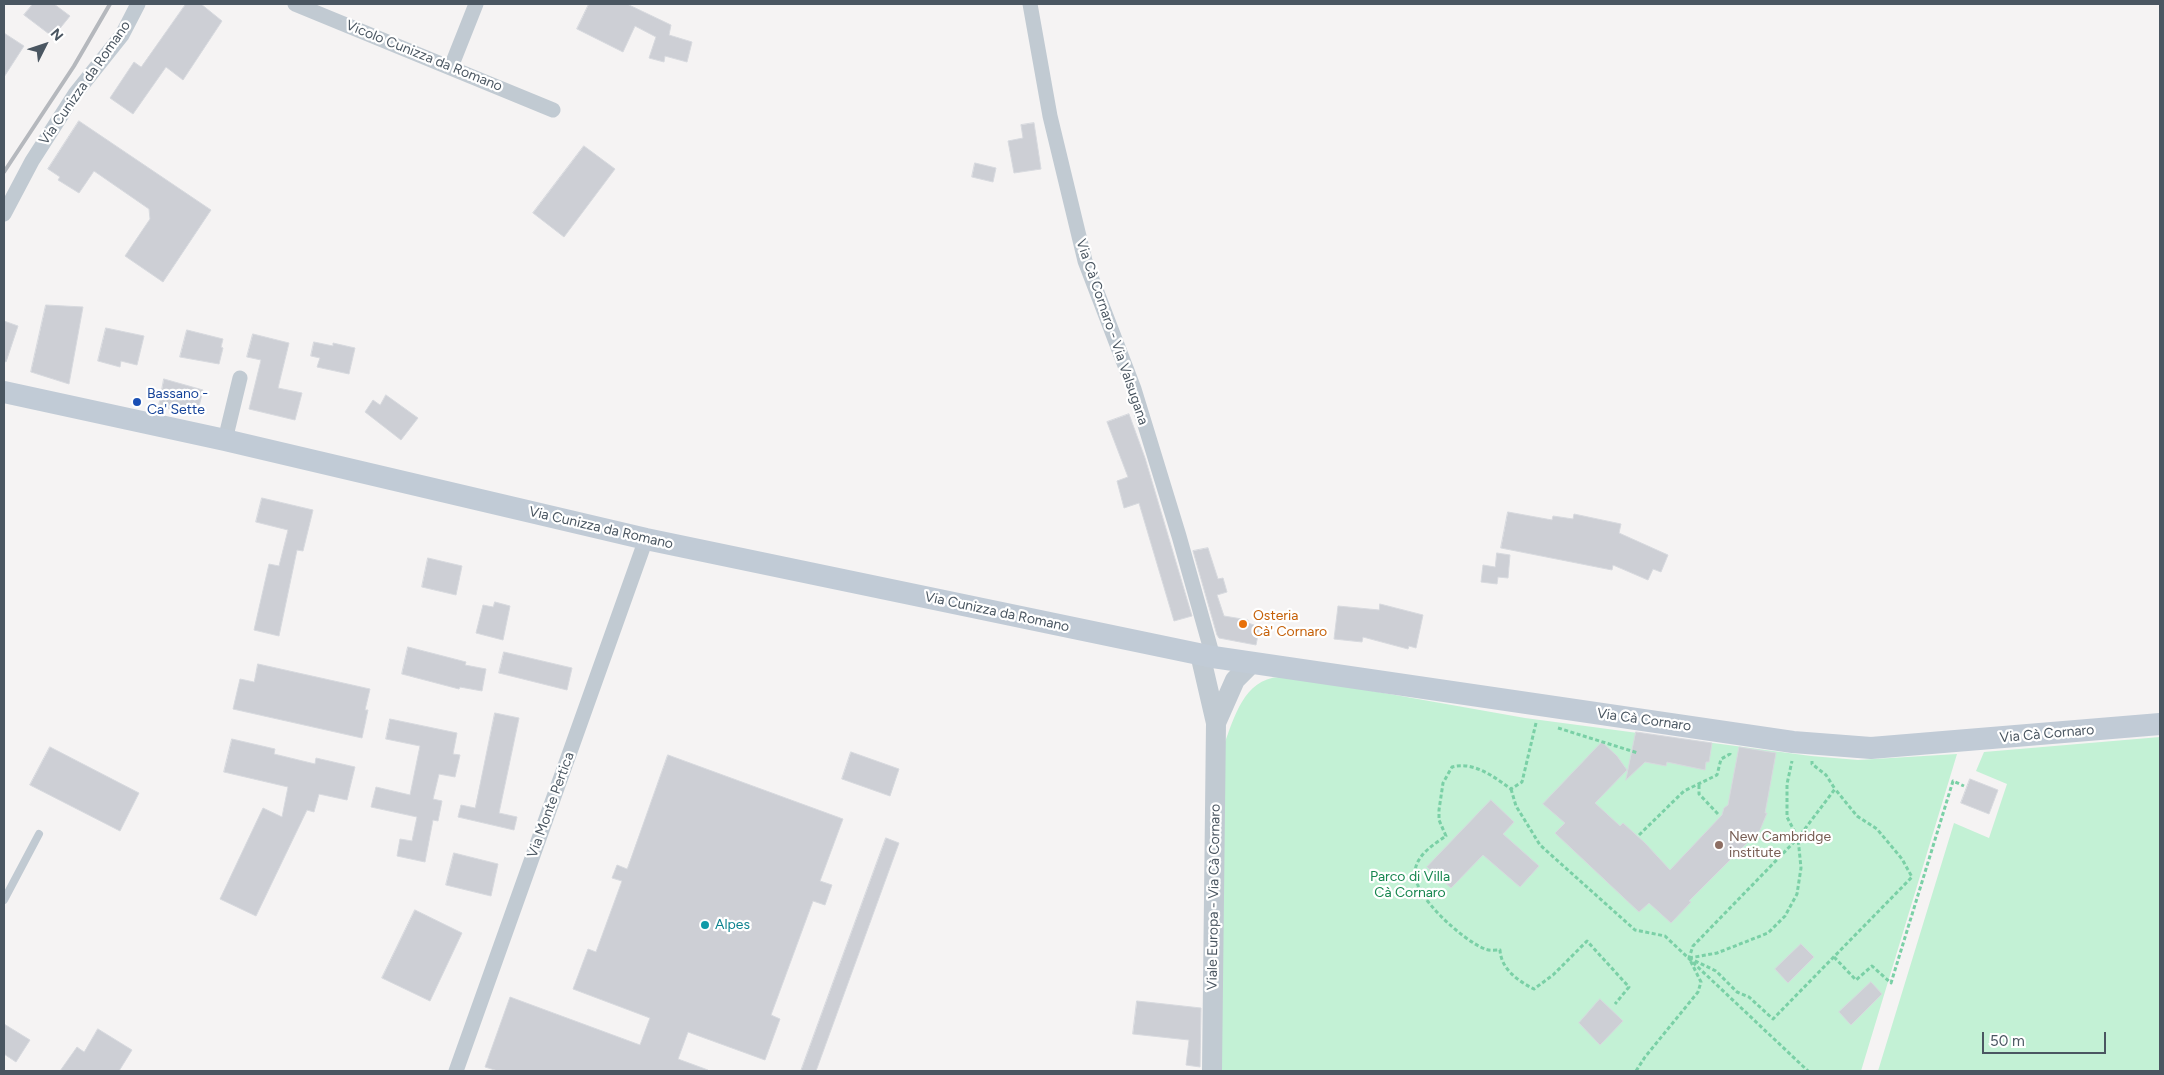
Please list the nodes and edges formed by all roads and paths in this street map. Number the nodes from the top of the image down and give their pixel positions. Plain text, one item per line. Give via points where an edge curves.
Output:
1 (138, 4) edge
2 (295, 4) edge
3 (476, 4) edge
4 (1030, 4) edge
5 (451, 67) junction
6 (553, 110) dead end
7 (4, 214) edge
8 (240, 378) dead end
9 (4, 392) edge
10 (225, 440) junction
11 (646, 539) junction
12 (1207, 655) junction
13 (1251, 664) junction
14 (1231, 688) junction
15 (1216, 723) junction
16 (1544, 724) dead end
17 (2160, 724) edge
18 (1554, 727) dead end
19 (1734, 733) junction
20 (1638, 753) dead end
21 (1810, 757) junction
22 (1799, 762) dead end
23 (1699, 785) junction
24 (1964, 786) dead end
25 (1835, 788) junction
26 (1511, 789) junction
27 (1718, 814) dead end
28 (39, 834) dead end
29 (1639, 835) dead end
30 (1798, 838) junction
31 (4, 900) edge
32 (1834, 957) junction
33 (1689, 958) junction
34 (1615, 1004) dead end
35 (456, 1071) edge
36 (1212, 1071) edge
37 (1636, 1071) edge
38 (1808, 1071) edge

1 - 7 street, Via Cunizza da Romano via 122,35 75,94 32,161
2 - 5 street, Vicolo Cunizza da Romano
3 - 5 street
4 - 12 street, Via Cà Cornaro - Via Valsugana via 1050,116 1085,261 1134,389 1179,536
5 - 6 street, Vicolo Cunizza da Romano
8 - 10 street
9 - 10 main road, Via Cunizza da Romano
10 - 11 main road, Via Cunizza da Romano
11 - 12 main road, Via Cunizza da Romano
11 - 35 street, Via Monte Pertica
12 - 13 main road, Via Cà Cornaro
12 - 14 street via 1227,678
12 - 15 street
13 - 14 street
13 - 19 main road, Via Cà Cornaro
14 - 15 street
15 - 36 street, Viale Europa - Via Cà Cornaro
16 - 26 path via 1536,721 1522,782
17 - 21 main road, Via Cà Cornaro via 1871,748
18 - 20 path
19 - 21 main road, Via Cà Cornaro
19 - 23 path via 1730,754 1721,759 1716,775
21 - 25 path
22 - 30 path via 1792,761 1787,784 1787,817
23 - 27 path via 1698,794
23 - 29 path via 1684,791
24 - 32 path via 1953,781 1891,983 1872,966 1856,980
25 - 30 path
25 - 32 path via 1857,816 1877,829 1902,859 1912,877
26 - 33 path via 1516,806 1540,845 1635,930 1664,936
26 - 34 path via 1476,768 1452,767 1443,783 1439,820 1446,836 1420,857 1414,872 1419,890 1470,940 1487,950 1500,950 1500,957 1509,971 1519,982 1534,989 1587,941 1629,988
28 - 31 lane
30 - 33 path via 1693,946
30 - 33 path via 1801,868 1797,894 1785,916 1768,933 1717,953
32 - 33 path via 1774,1019 1749,997 1737,992 1716,971
33 - 37 path via 1700,982 1698,992
33 - 38 path

